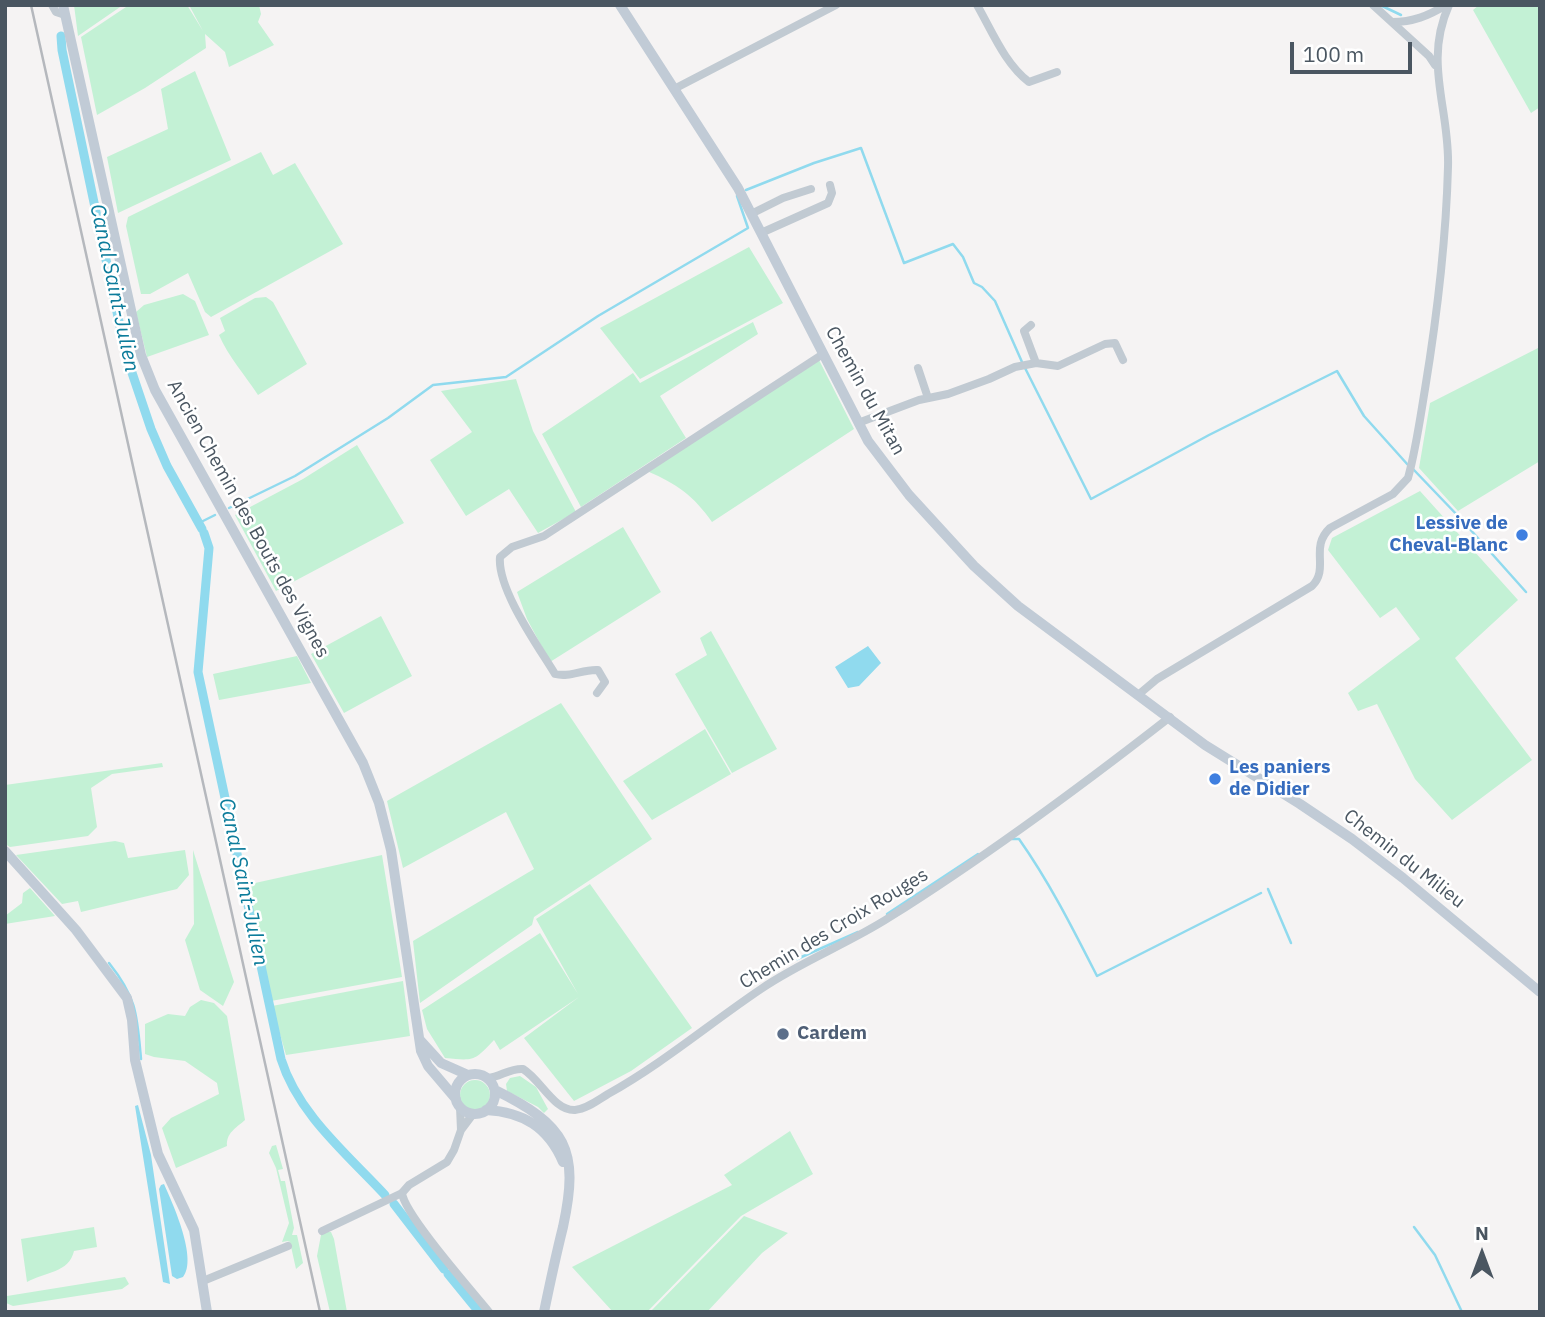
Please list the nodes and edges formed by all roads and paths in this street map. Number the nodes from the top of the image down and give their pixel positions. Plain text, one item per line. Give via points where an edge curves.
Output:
1 (52, 5) edge
2 (620, 5) edge
3 (836, 5) edge
4 (977, 5) edge
5 (1373, 5) edge
6 (1447, 5) edge
7 (64, 10) edge
8 (1392, 22) junction
9 (1436, 68) junction
10 (1056, 72) dead end
11 (674, 89) junction
12 (830, 185) dead end
13 (811, 188) dead end
14 (751, 214) junction
15 (761, 233) junction
16 (1031, 325) dead end
17 (823, 354) junction
18 (1123, 360) dead end
19 (1036, 363) junction
20 (918, 368) dead end
21 (928, 398) junction
22 (858, 423) junction
23 (597, 693) dead end
24 (1138, 695) junction
25 (1170, 718) junction
26 (5, 851) edge
27 (1540, 992) edge
28 (420, 1041) junction
29 (510, 1070) junction
30 (468, 1075) junction
31 (488, 1078) junction
32 (494, 1089) junction
33 (458, 1103) junction
34 (486, 1110) junction
35 (473, 1114) junction
36 (461, 1130) junction
37 (571, 1182) junction
38 (402, 1193) junction
39 (322, 1231) dead end
40 (288, 1246) dead end
41 (204, 1280) junction
42 (207, 1312) edge
43 (489, 1312) edge
44 (544, 1312) edge

1 - 7 street via 56,12
2 - 11 street, Chemin du Mitan
3 - 11 street
4 - 10 street via 1022,77 1029,82
5 - 8 street
6 - 8 street via 1422,18
6 - 9 street
7 - 28 street, Ancien Chemin des Bouts des Vignes via 141,355 155,390 363,763 391,849
8 - 9 street
9 - 24 street via 1449,165 1437,317 1408,478 1394,494 1323,535 1319,543 1321,570 1312,586
11 - 14 street, Chemin du Mitan
12 - 15 street via 828,203
13 - 14 street
14 - 15 street, Chemin du Mitan
15 - 17 street, Chemin du Mitan
16 - 19 street via 1024,337
17 - 22 street, Chemin du Mitan
17 - 23 street via 544,536 512,547 500,557 499,569 519,615 555,674 565,677 598,670 605,682
18 - 19 street via 1115,343 1058,366
19 - 21 street via 1001,369 948,394
20 - 21 street
21 - 22 street
22 - 24 street, Chemin du Mitan via 895,479 998,589
24 - 25 street, Chemin du Mitan
25 - 27 street, Chemin du Milieu via 1362,847
25 - 29 street, Chemin des Croix Rouges via 1013,835 901,910 812,957 640,1076 585,1108 560,1106 531,1074
26 - 41 street via 76,930 127,998 135,1060 158,1154 194,1230
28 - 30 street via 441,1063
28 - 33 street, Ancien Chemin des Bouts des Vignes via 428,1066
29 - 31 street
29 - 32 street
30 - 31 street
30 - 33 street via 456,1087
31 - 32 street
32 - 34 street via 494,1101
32 - 37 street via 528,1107 550,1127 567,1153
33 - 35 street
33 - 36 street
34 - 35 street
34 - 37 street via 512,1112 530,1121 555,1147
35 - 36 street
36 - 38 street via 447,1162
37 - 44 street
38 - 39 street
38 - 43 street via 408,1208
40 - 41 street
41 - 42 street

